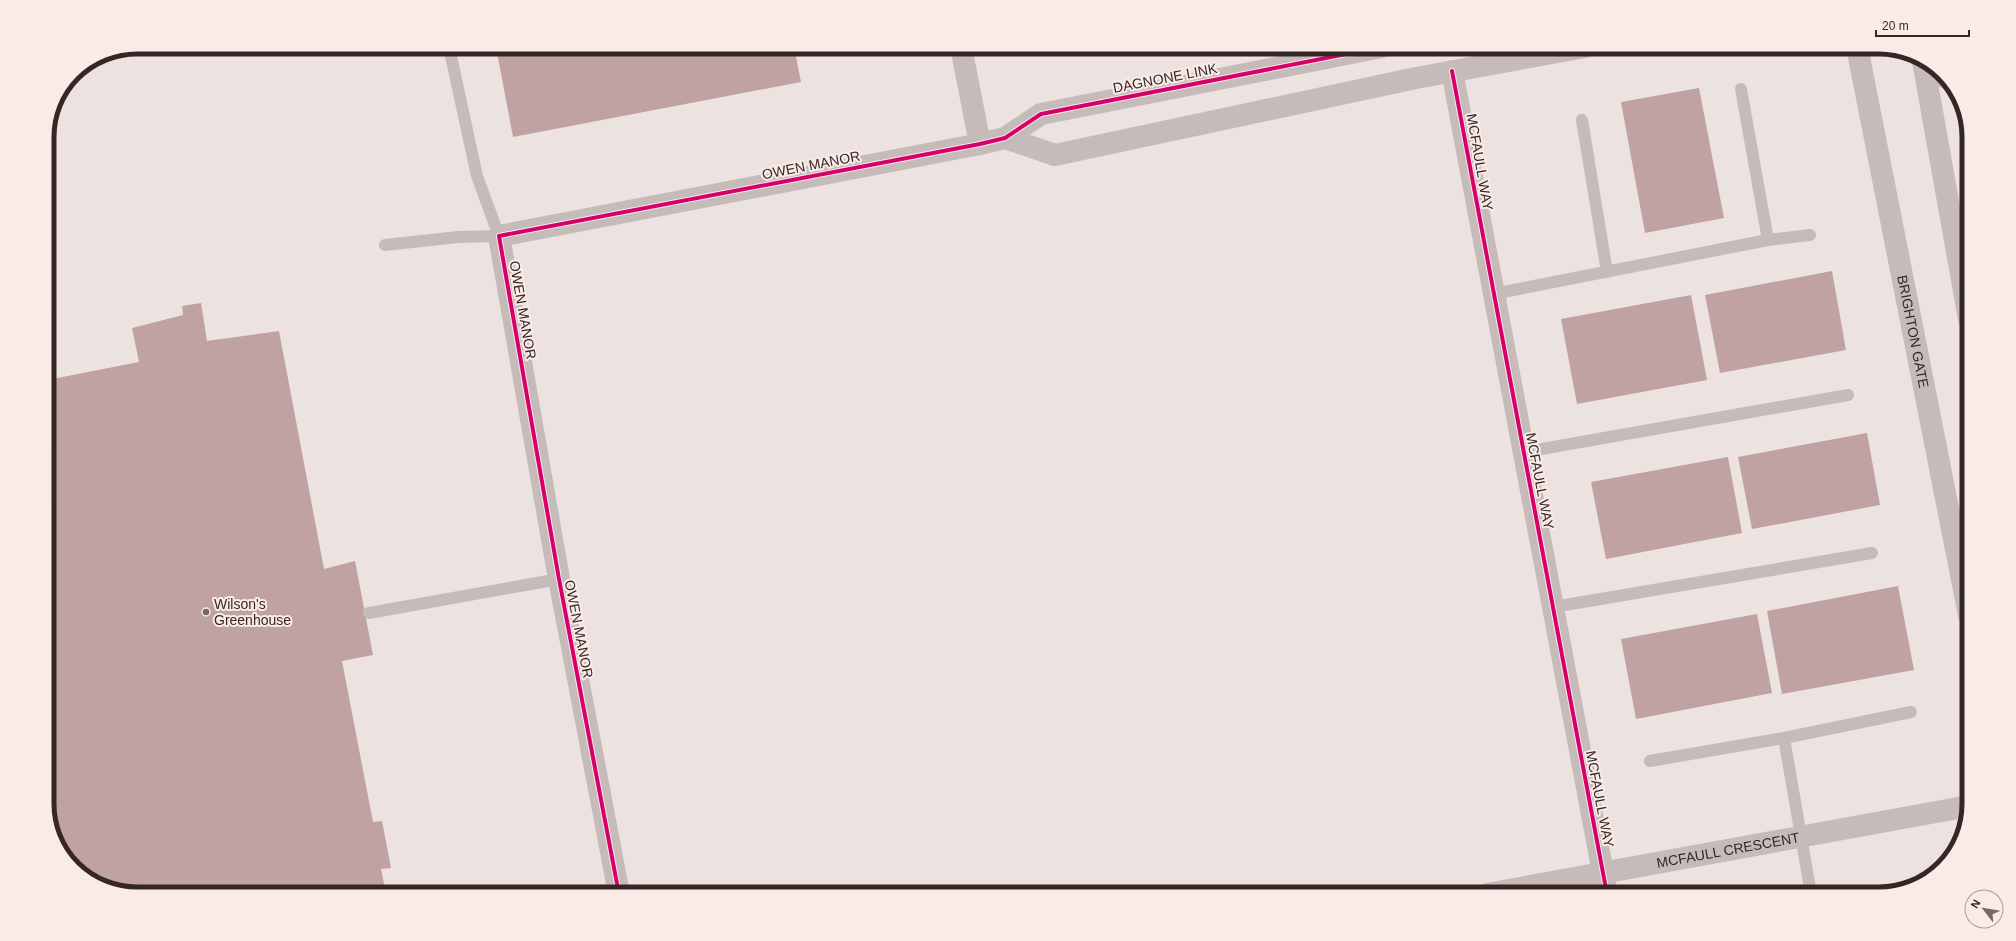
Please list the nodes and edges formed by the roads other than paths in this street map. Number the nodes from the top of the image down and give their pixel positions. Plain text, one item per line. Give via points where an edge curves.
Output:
1 (450, 54) edge
2 (961, 54) edge
3 (1346, 54) edge
4 (1546, 54) edge
5 (1858, 54) edge
6 (1924, 69) edge
7 (1452, 71) junction
8 (1933, 74) edge
9 (1740, 89) dead end
10 (1582, 120) dead end
11 (1005, 138) junction
12 (980, 144) junction
13 (1810, 235) dead end
14 (499, 236) junction
15 (1768, 240) junction
16 (385, 245) dead end
17 (1607, 272) junction
18 (1962, 280) edge
19 (1493, 294) junction
20 (1848, 395) dead end
21 (1524, 452) junction
22 (1872, 553) dead end
23 (559, 579) junction
24 (1962, 580) edge
25 (1553, 607) junction
26 (369, 613) dead end
27 (1911, 712) dead end
28 (1784, 738) junction
29 (1650, 761) dead end
30 (1962, 807) edge
31 (1802, 837) junction
32 (1603, 872) junction
33 (619, 887) edge
34 (1524, 887) edge
35 (1606, 887) edge
36 (1810, 887) edge

1 - 14 lane via 476,176
2 - 12 street
3 - 11 street, DAGNONE LINK via 1041,114
4 - 7 street
5 - 24 street, BRIGHTON GATE
6 - 8 lane
6 - 18 street
7 - 11 street via 1055,155
7 - 19 street, MCFAULL WAY
9 - 15 lane
10 - 17 lane
11 - 12 street, OWEN MANOR
12 - 14 street, OWEN MANOR
13 - 15 lane
14 - 16 lane via 458,237
14 - 23 street, OWEN MANOR
15 - 17 lane
17 - 19 lane
19 - 21 street, MCFAULL WAY
20 - 21 lane
21 - 25 street, MCFAULL WAY
22 - 25 lane
23 - 26 lane
23 - 33 street, OWEN MANOR
25 - 32 street, MCFAULL WAY
27 - 28 lane
28 - 29 lane
28 - 31 lane
30 - 31 street, MCFAULL CRESCENT
31 - 32 street, MCFAULL CRESCENT
31 - 36 lane
32 - 34 street, MCFAULL CRESCENT
32 - 35 street, MCFAULL WAY

